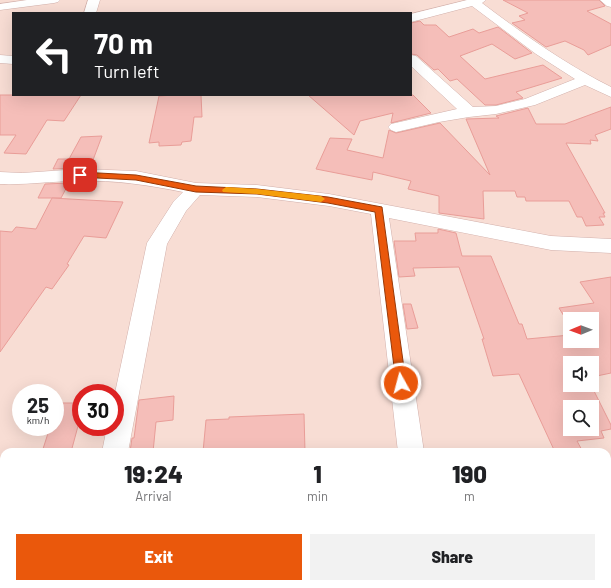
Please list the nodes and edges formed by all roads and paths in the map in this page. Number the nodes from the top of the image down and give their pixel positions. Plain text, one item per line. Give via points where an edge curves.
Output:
1 (54, 0) edge
2 (94, 0) edge
3 (606, 0) edge
4 (477, 1) edge
5 (611, 4) edge
6 (0, 7) edge
7 (90, 12) edge
8 (412, 18) edge
9 (0, 59) edge
10 (412, 59) edge
11 (12, 60) edge
12 (584, 80) junction
13 (611, 94) edge
14 (469, 112) junction
15 (396, 127) dead end
16 (0, 178) edge
17 (196, 189) junction
18 (379, 209) junction
19 (611, 246) edge
20 (116, 448) edge
21 (409, 448) edge

1 - 6 street
2 - 7 street
3 - 5 street
4 - 8 street
4 - 12 street via 502,24
9 - 11 street
10 - 14 street
12 - 13 street
12 - 14 street via 530,102 496,110
14 - 15 street
16 - 17 street via 80,175 136,177
17 - 18 street via 264,192
17 - 20 street via 180,206 157,243
18 - 19 street via 551,243
18 - 21 street

